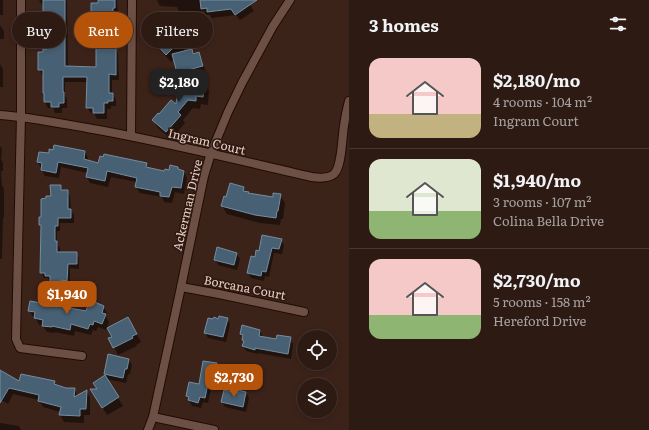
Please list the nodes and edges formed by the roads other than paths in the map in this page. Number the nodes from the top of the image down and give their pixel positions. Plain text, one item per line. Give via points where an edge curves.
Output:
1 (21, 0) edge
2 (132, 0) edge
3 (290, 0) edge
4 (349, 101) edge
5 (0, 115) edge
6 (21, 116) junction
7 (131, 136) junction
8 (211, 153) junction
9 (181, 287) junction
10 (304, 312) dead end
11 (82, 356) dead end
12 (153, 417) junction
13 (148, 430) edge
14 (214, 430) edge

1 - 6 street
2 - 7 street
3 - 8 street, Ackerman Drive via 242,83
4 - 8 street, Ingram Court via 338,168 329,177 312,177
5 - 6 street, Ingram Court
6 - 7 street, Ingram Court
6 - 11 street via 16,339 20,348
7 - 8 street, Ingram Court
8 - 9 street, Ackerman Drive
9 - 10 street, Borcana Court
9 - 12 street, Ackerman Drive
12 - 13 street, Ackerman Drive
12 - 14 street

